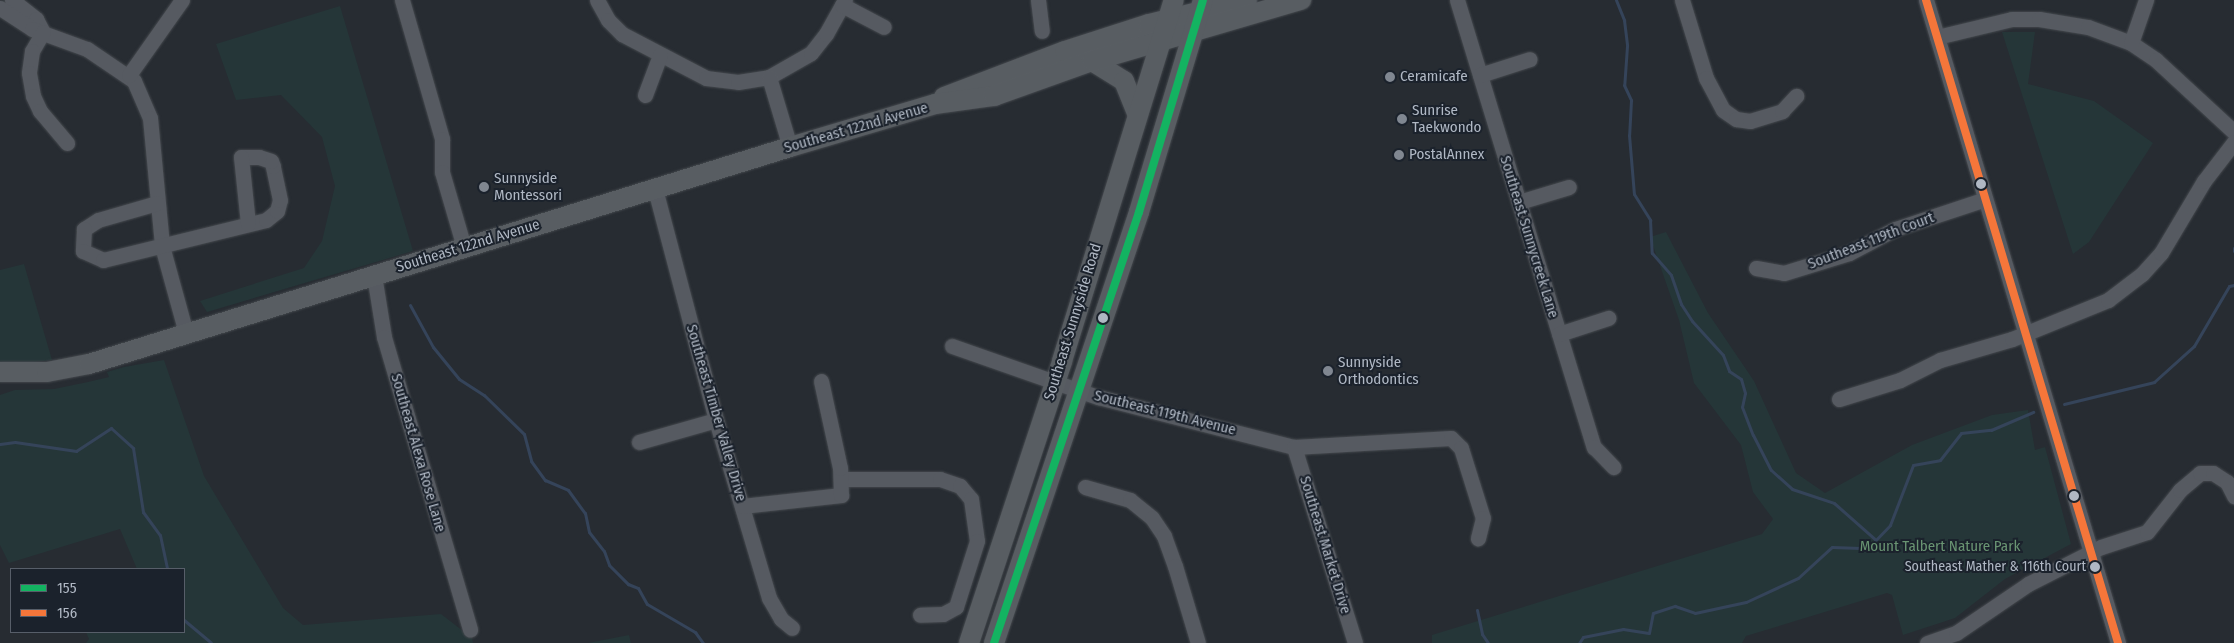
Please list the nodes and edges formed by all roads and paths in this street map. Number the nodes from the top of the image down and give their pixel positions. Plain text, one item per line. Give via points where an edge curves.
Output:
1 (12, 0) edge
2 (182, 0) edge
3 (402, 0) edge
4 (597, 0) edge
5 (1038, 0) edge
6 (1174, 0) edge
7 (1247, 0) edge
8 (1301, 0) edge
9 (1458, 0) edge
10 (1682, 0) edge
11 (1926, 0) edge
12 (2146, 0) edge
13 (844, 3) edge
14 (0, 8) edge
15 (1199, 15) edge
16 (1168, 20) junction
17 (884, 27) dead end
18 (1042, 31) dead end
19 (44, 32) junction
20 (1937, 38) junction
21 (1163, 40) junction
22 (2131, 43) junction
23 (660, 55) junction
24 (1530, 60) dead end
25 (1092, 61) junction
26 (129, 75) junction
27 (1480, 75) junction
28 (769, 77) junction
29 (645, 95) dead end
30 (1796, 96) dead end
31 (935, 104) junction
32 (1138, 114) junction
33 (2234, 132) edge
34 (2234, 142) edge
35 (67, 143) dead end
36 (790, 147) junction
37 (1569, 187) dead end
38 (655, 189) junction
39 (1985, 199) junction
40 (1519, 202) junction
41 (157, 203) junction
42 (248, 224) junction
43 (162, 246) junction
44 (464, 247) junction
45 (1756, 268) dead end
46 (374, 274) junction
47 (1608, 318) dead end
48 (2025, 332) junction
49 (186, 333) junction
50 (1558, 334) junction
51 (952, 346) dead end
52 (0, 372) edge
53 (821, 380) dead end
54 (1055, 381) junction
55 (1079, 390) junction
56 (1840, 399) dead end
57 (716, 420) junction
58 (639, 442) dead end
59 (1294, 447) junction
60 (1613, 467) dead end
61 (842, 479) junction
62 (1085, 487) dead end
63 (2234, 496) edge
64 (742, 506) junction
65 (1478, 538) dead end
66 (2092, 553) junction
67 (920, 615) dead end
68 (792, 628) dead end
69 (470, 630) dead end
70 (1946, 641) edge
71 (969, 643) edge
72 (994, 643) edge
73 (1198, 643) edge
74 (1355, 643) edge
75 (1927, 643) edge
76 (2118, 643) edge

1 - 19 street via 36,19
2 - 26 street
3 - 44 street via 442,139 442,172
4 - 23 street via 608,20 622,34
5 - 18 street
6 - 16 main road, Southeast Sunnyside Road
7 - 15 main road, Southeast 122nd Avenue
8 - 15 main road, Southeast 122nd Avenue
9 - 27 street, Southeast Sunnycreek Lane
10 - 30 street via 1706,78 1723,110 1736,119 1750,121 1782,110
11 - 20 street
12 - 22 street
13 - 17 street
13 - 28 street via 811,53
14 - 19 street via 32,29
15 - 16 main road, Southeast 122nd Avenue
15 - 21 main road, Southeast 122nd Avenue
15 - 55 main road, Southeast Sunnyside Road via 1139,212
16 - 21 main road, Southeast Sunnyside Road
16 - 31 main road, Southeast 122nd Avenue via 1065,51 947,94
19 - 26 street via 88,49
19 - 35 street via 32,51 29,73 33,96 40,111
20 - 22 street via 1990,22 2039,19 2088,27
20 - 39 street
21 - 25 main road, Southeast 122nd Avenue
21 - 32 main road, Southeast Sunnyside Road
22 - 33 street via 2156,60
23 - 28 street via 706,78 738,82
23 - 29 street
24 - 27 street
25 - 31 main road, Southeast 122nd Avenue via 994,96
25 - 32 main road via 1124,81
26 - 41 street via 140,91 150,118
27 - 40 street, Southeast Sunnycreek Lane
28 - 36 street
31 - 36 main road, Southeast 122nd Avenue
32 - 54 main road, Southeast Sunnyside Road
34 - 48 street via 2204,180 2174,236 2142,274 2092,309
36 - 38 main road, Southeast 122nd Avenue
37 - 40 street
38 - 44 main road, Southeast 122nd Avenue
38 - 57 street, Southeast Timber Valley Drive
39 - 45 street, Southeast 119th Court via 1896,229 1849,252 1784,273
39 - 48 street
40 - 50 street, Southeast Sunnycreek Lane
41 - 43 street
41 - 43 street via 98,220 84,229 83,251 103,260
42 - 42 street via 241,157 271,161 280,200 273,215
42 - 43 street
43 - 49 street
44 - 46 main road, Southeast 122nd Avenue
46 - 49 main road, Southeast 122nd Avenue
46 - 69 street, Southeast Alexa Rose Lane via 384,337
47 - 50 street
48 - 56 street via 1940,360 1900,380
48 - 66 street
49 - 52 main road, Southeast 122nd Avenue via 73,368 34,373
50 - 60 street, Southeast Sunnycreek Lane via 1594,447
51 - 54 street, Southeast 119th Avenue
53 - 61 street
54 - 55 street, Southeast 119th Avenue
54 - 71 main road, Southeast Sunnyside Road
55 - 59 street, Southeast 119th Avenue
55 - 72 main road, Southeast Sunnyside Road
57 - 58 street
57 - 64 street, Southeast Timber Valley Drive
59 - 65 street, Southeast 119th Avenue via 1451,438 1461,448 1483,518
59 - 74 street, Southeast Market Drive
61 - 64 street via 841,495
61 - 67 street via 940,479 960,486 971,499 976,540 956,607 943,614
62 - 73 street via 1130,500 1152,518 1164,536
63 - 66 street via 2227,482 2213,473 2200,473 2180,490 2147,532
64 - 68 street, Southeast Timber Valley Drive via 773,608
66 - 70 street via 2013,592
66 - 76 street
70 - 75 street

